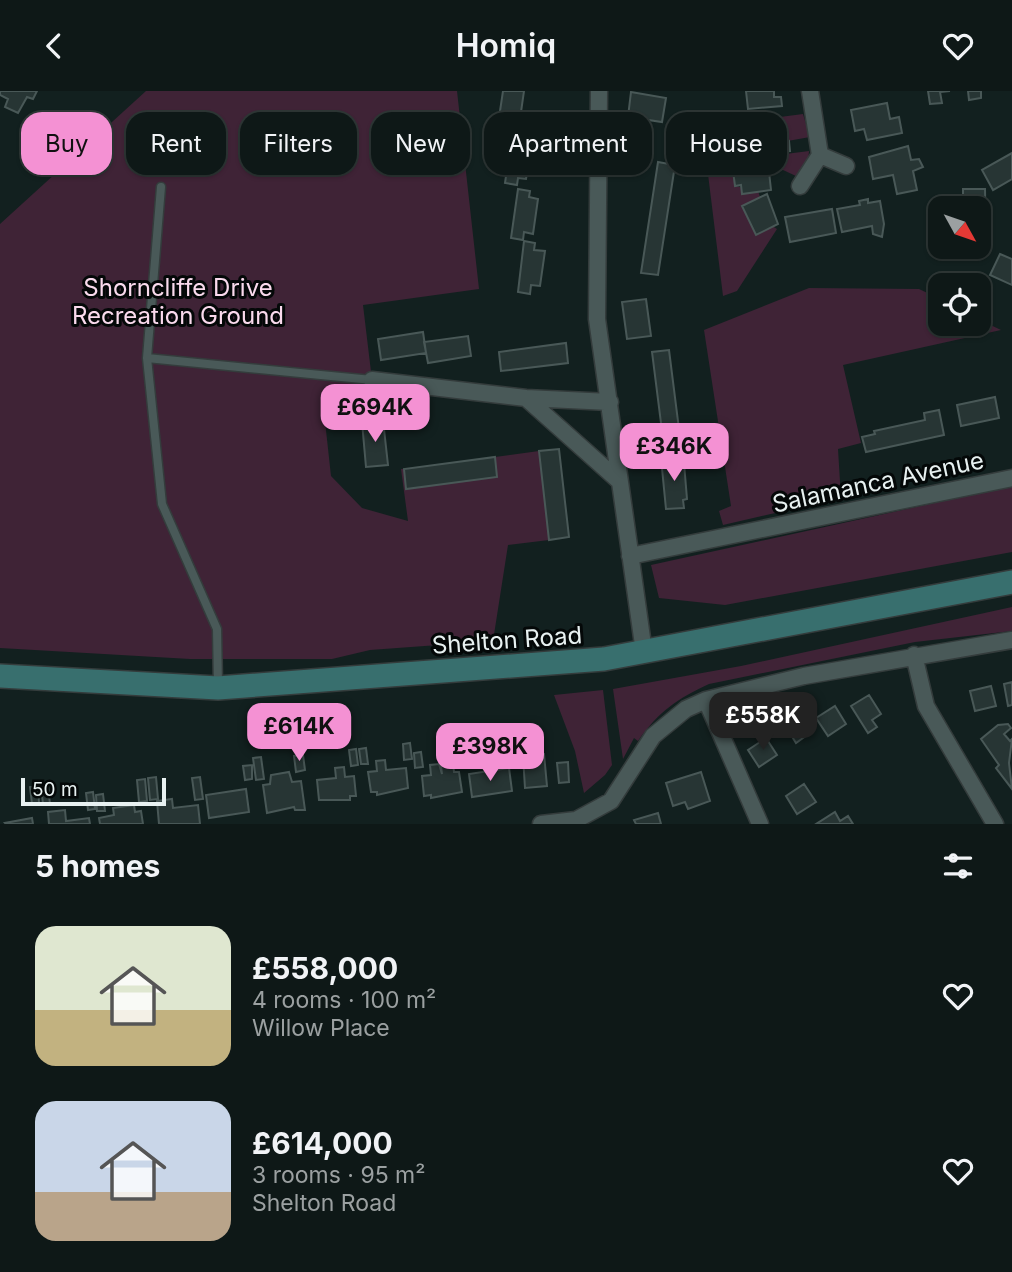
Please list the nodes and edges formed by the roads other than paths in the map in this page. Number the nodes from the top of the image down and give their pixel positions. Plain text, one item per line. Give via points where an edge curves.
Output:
1 (600, 91) edge
2 (810, 91) edge
3 (820, 155) junction
4 (846, 166) dead end
5 (800, 186) dead end
6 (160, 187) dead end
7 (147, 358) junction
8 (372, 380) joint
9 (526, 398) junction
10 (610, 403) junction
11 (1012, 478) edge
12 (618, 480) junction
13 (630, 556) junction
14 (1012, 582) edge
15 (1012, 640) edge
16 (644, 652) junction
17 (915, 655) junction
18 (0, 676) edge
19 (219, 688) junction
20 (706, 700) junction
21 (541, 824) edge
22 (760, 824) edge
23 (995, 824) edge

1 - 10 street via 597,319
2 - 3 street
3 - 4 street
3 - 5 street
6 - 7 lane
7 - 8 lane
7 - 19 lane via 162,504 217,629
8 - 9 street
9 - 10 street
9 - 12 street
10 - 12 street
11 - 13 street, Salamanca Avenue
12 - 13 street
13 - 16 street
14 - 16 main road, Shelton Road
15 - 17 street
16 - 19 main road, Shelton Road via 604,659
17 - 20 street
17 - 23 street via 921,693 930,713
18 - 19 main road, Shelton Road
20 - 21 street via 686,709 653,736 611,800 576,820
20 - 22 street

